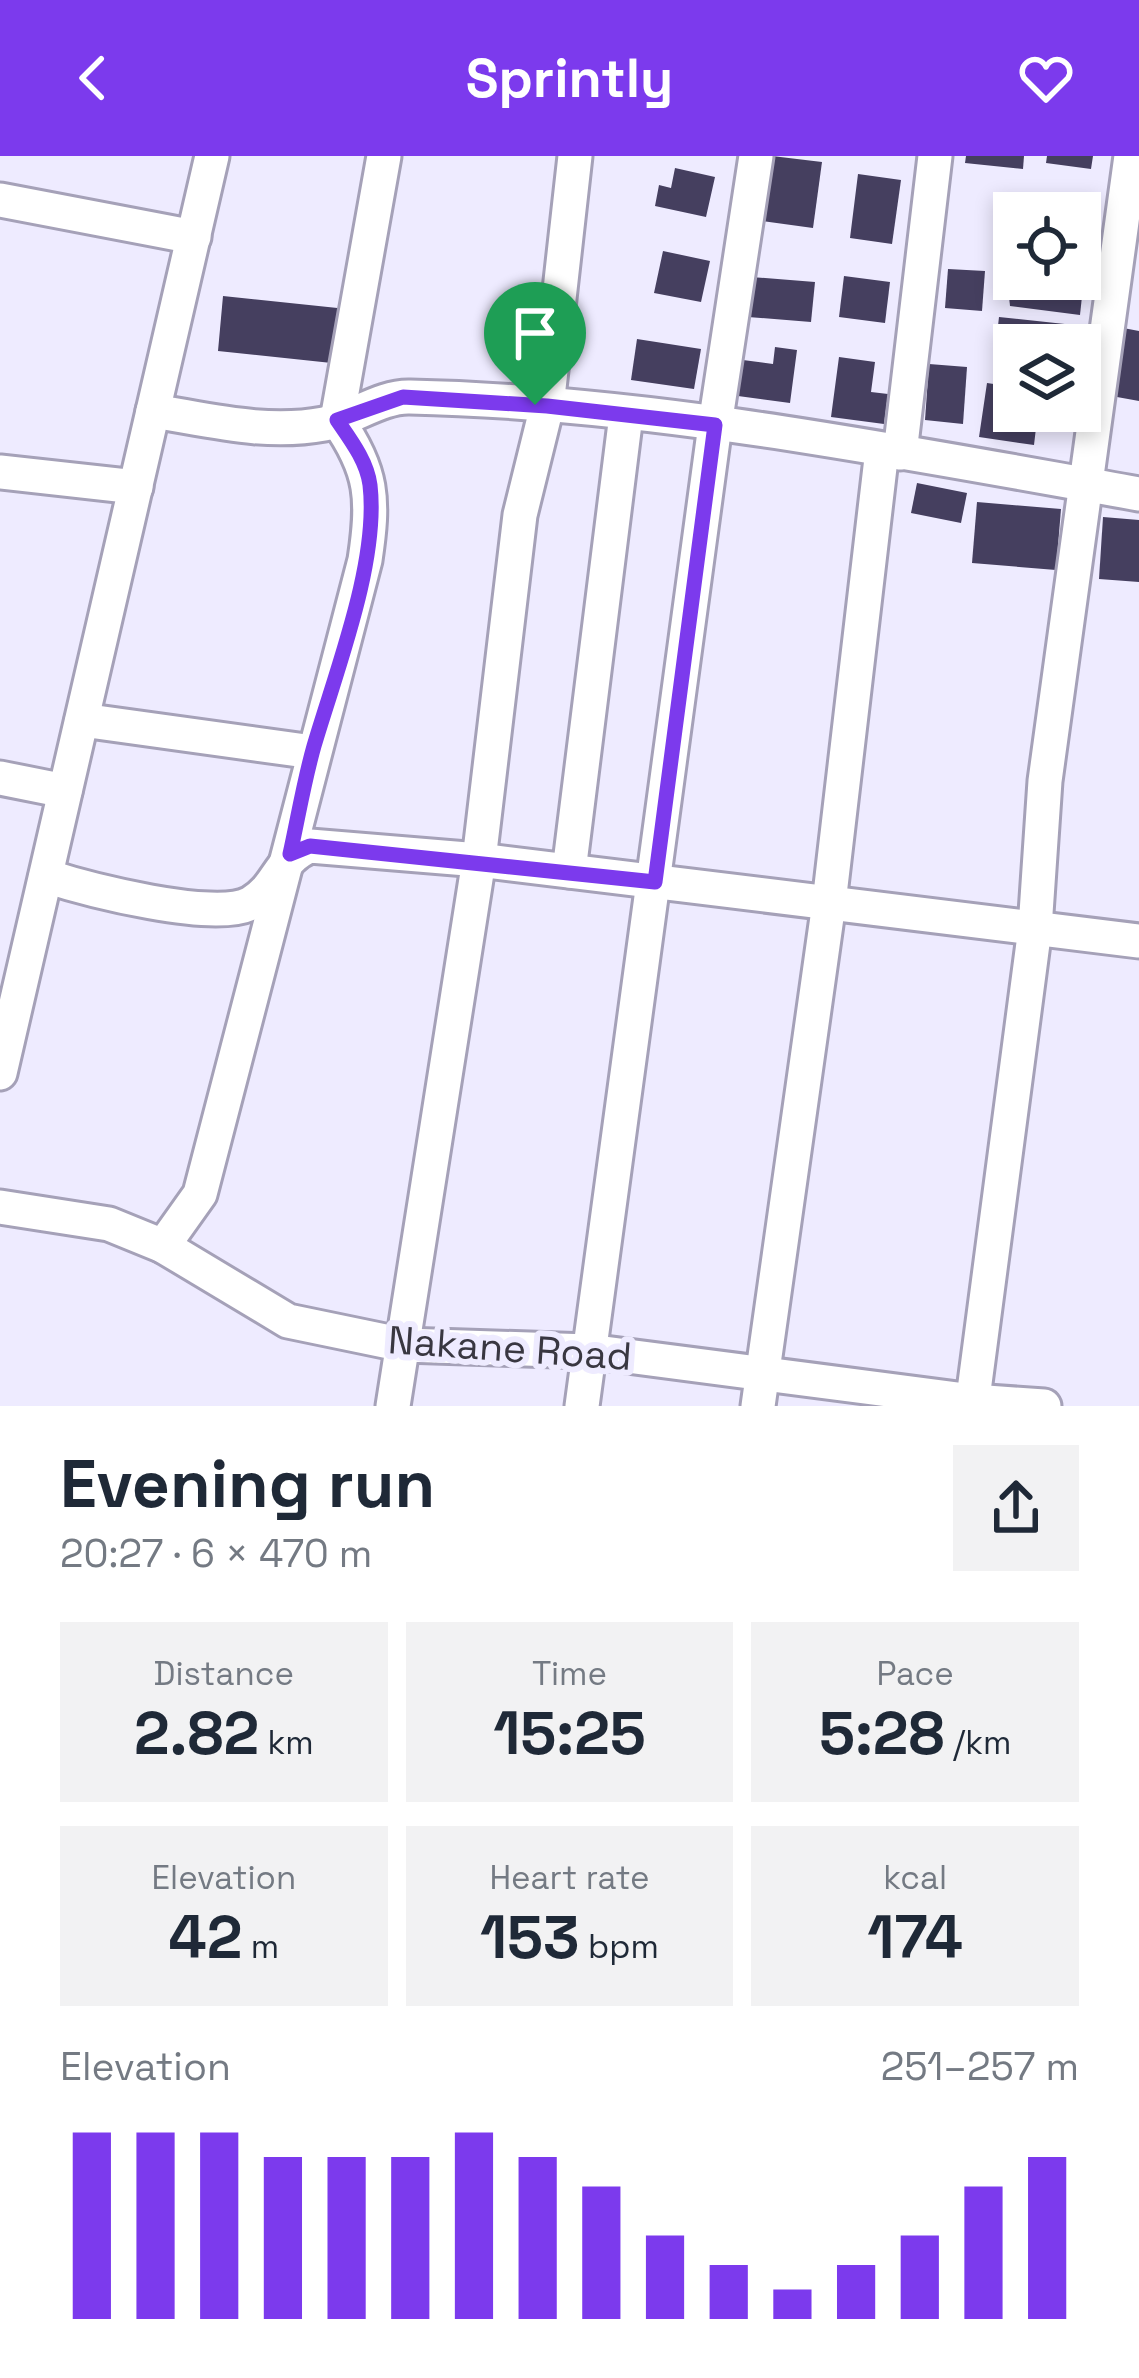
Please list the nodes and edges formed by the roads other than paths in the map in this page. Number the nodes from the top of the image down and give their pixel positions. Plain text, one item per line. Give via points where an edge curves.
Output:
1 (212, 156) edge
2 (384, 156) edge
3 (574, 156) edge
4 (756, 156) edge
5 (935, 156) edge
6 (1131, 156) edge
7 (0, 200) edge
8 (194, 237) junction
9 (547, 406) junction
10 (153, 411) junction
11 (626, 415) junction
12 (337, 420) junction
13 (715, 425) junction
14 (891, 451) junction
15 (0, 472) edge
16 (1086, 485) junction
17 (136, 487) junction
18 (1139, 494) edge
19 (82, 720) junction
20 (313, 752) junction
21 (0, 778) edge
22 (65, 791) junction
23 (290, 854) junction
24 (478, 860) junction
25 (569, 872) junction
26 (46, 876) junction
27 (655, 882) junction
28 (829, 903) junction
29 (1035, 928) junction
30 (1139, 941) edge
31 (0, 1073) edge
32 (0, 1207) edge
33 (163, 1246) junction
34 (404, 1345) junction
35 (589, 1351) junction
36 (760, 1389) edge
37 (972, 1403) edge
38 (393, 1406) edge
39 (583, 1406) edge
40 (1044, 1406) edge

1 - 8 street
2 - 12 street
3 - 9 street
4 - 13 street
5 - 14 street
6 - 16 street
7 - 8 street
8 - 10 street
9 - 11 street
9 - 12 street via 403,397
9 - 24 street via 520,515
10 - 12 street via 275,430
10 - 17 street
11 - 13 street
11 - 25 street
12 - 20 street via 369,480 371,519
13 - 14 street
13 - 27 street
14 - 16 street
14 - 28 street
15 - 17 street
16 - 18 street
16 - 29 street via 1045,781
17 - 19 street
19 - 20 street
19 - 22 street
20 - 23 street
21 - 22 street
22 - 26 street
23 - 24 street via 310,846
23 - 26 street via 268,890 235,909
23 - 33 street via 200,1194
24 - 25 street
24 - 34 street
25 - 27 street
26 - 31 street
27 - 28 street
27 - 35 street
28 - 29 street
28 - 36 street
29 - 30 street
29 - 37 street
32 - 33 street, Nakane Road via 109,1225
33 - 34 street, Nakane Road via 288,1321
34 - 35 street, Nakane Road
34 - 38 street
35 - 36 street, Nakane Road
35 - 39 street
36 - 37 street, Nakane Road
37 - 40 street, Nakane Road

